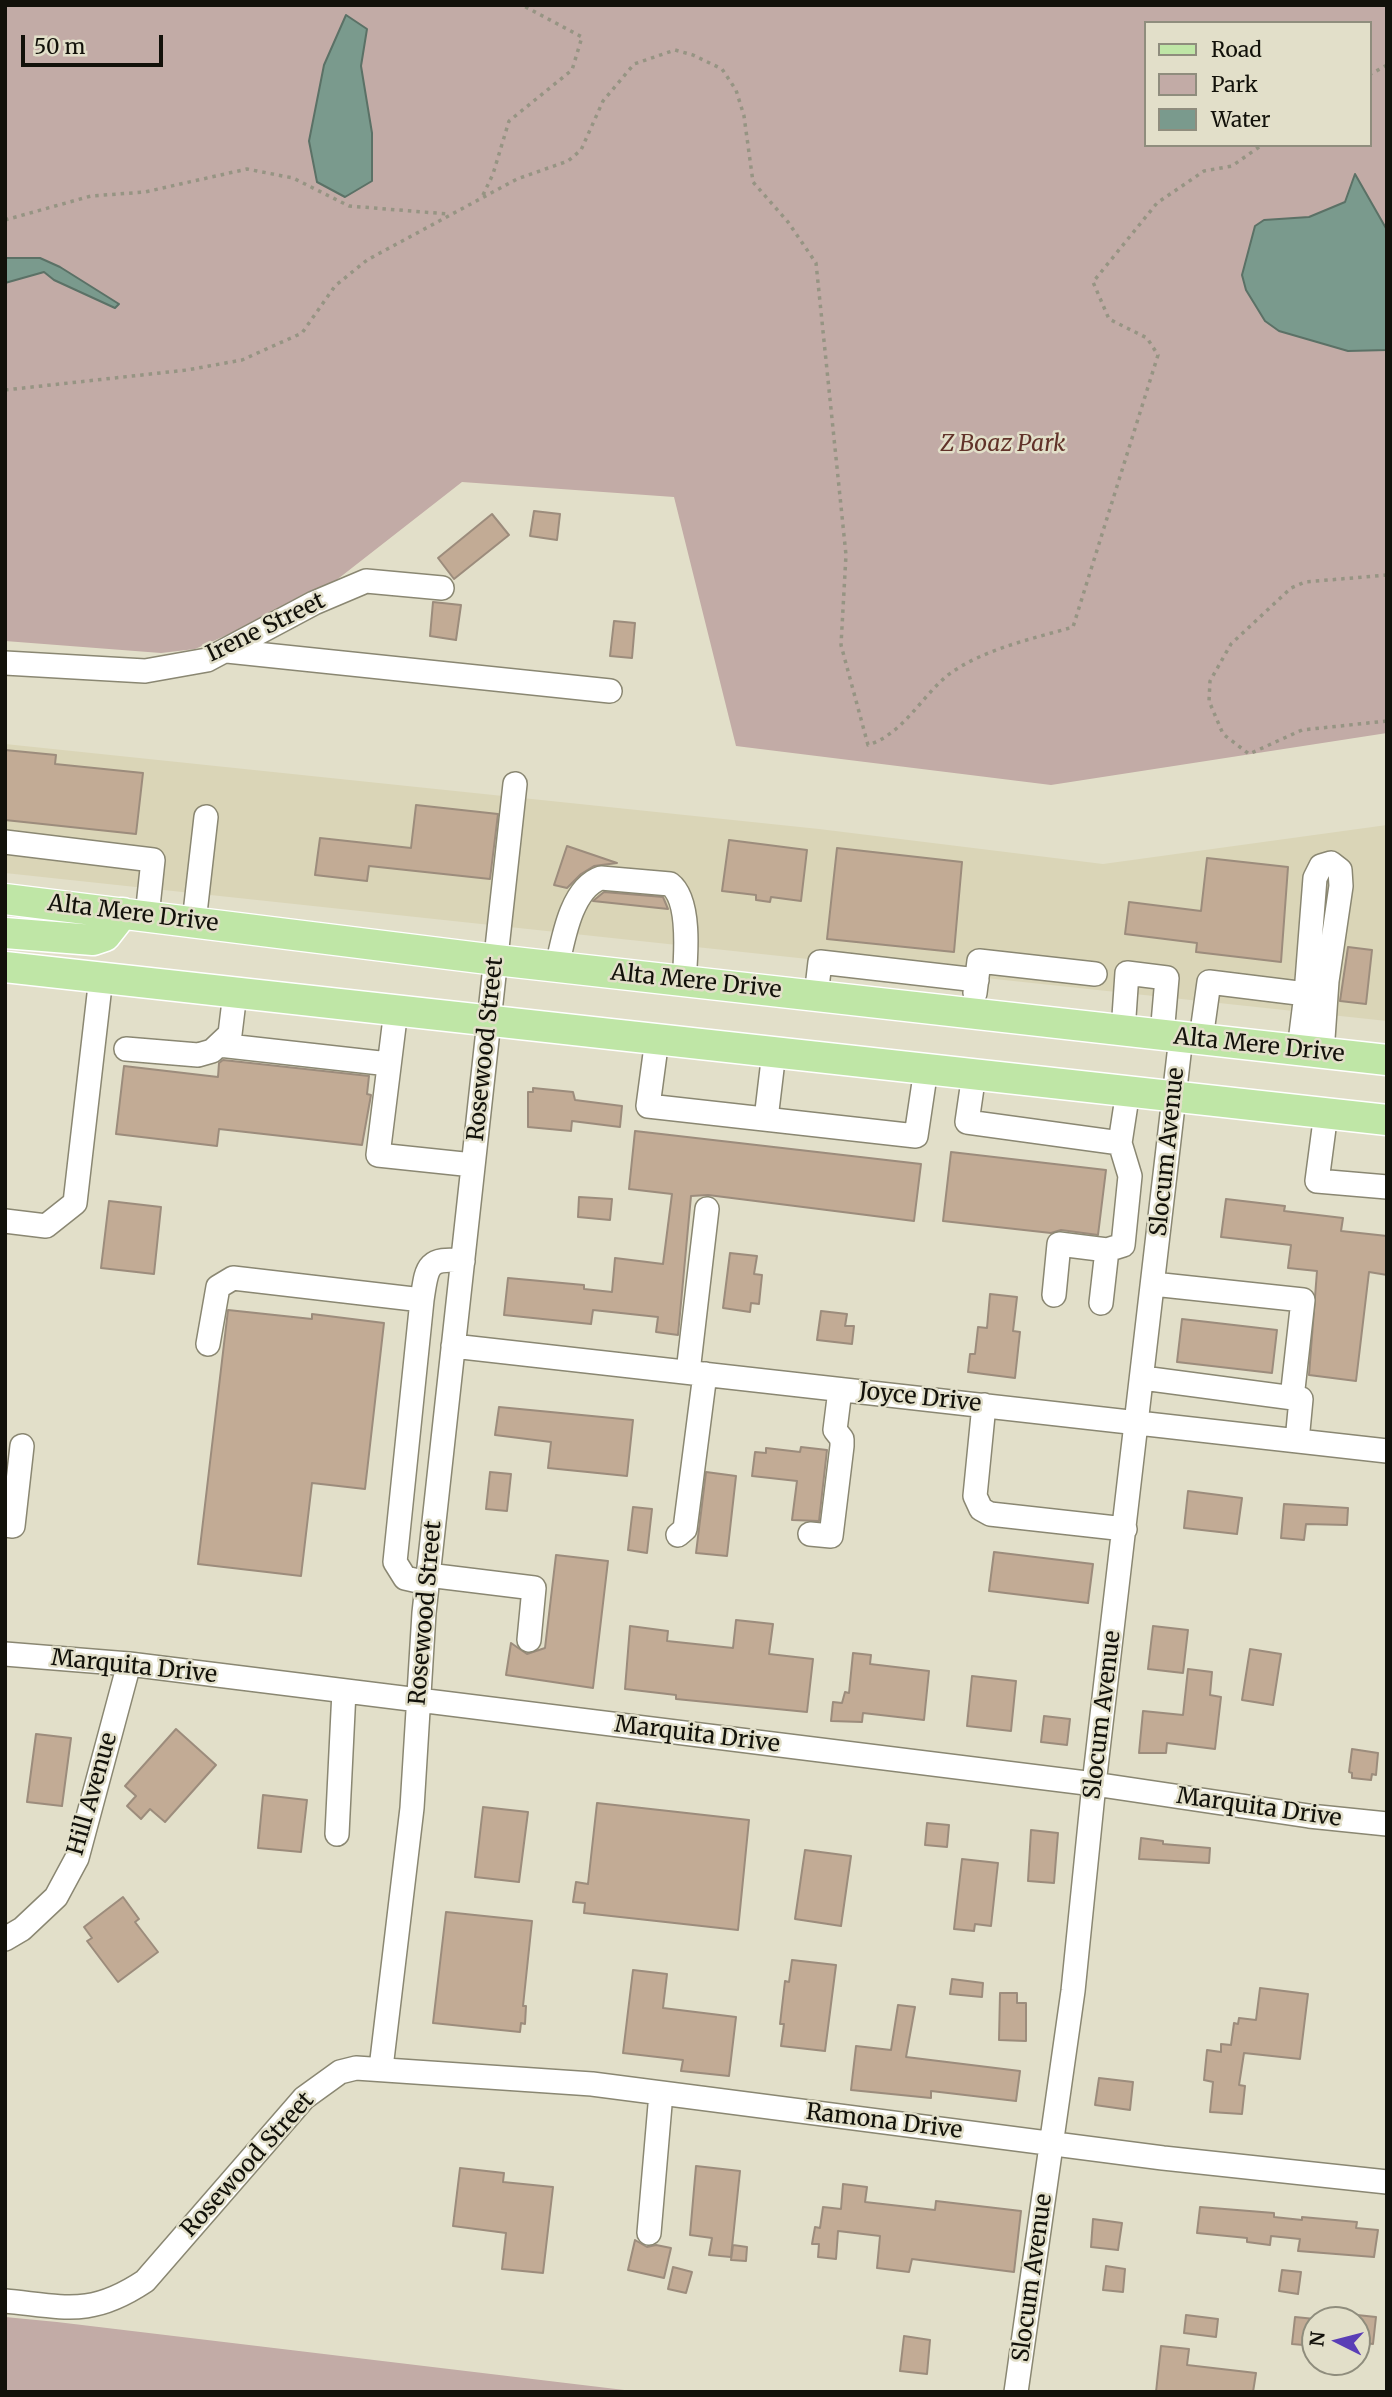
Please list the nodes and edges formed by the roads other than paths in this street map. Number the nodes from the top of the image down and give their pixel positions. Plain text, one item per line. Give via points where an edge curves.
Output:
1 (442, 588) dead end
2 (227, 651) junction
3 (5, 663) edge
4 (610, 691) dead end
5 (515, 784) dead end
6 (206, 817) dead end
7 (5, 842) edge
8 (5, 899) edge
9 (135, 915) junction
10 (194, 922) junction
11 (5, 933) edge
12 (496, 960) junction
13 (5, 967) edge
14 (557, 967) junction
15 (1096, 974) dead end
16 (101, 977) junction
17 (977, 980) junction
18 (684, 981) junction
19 (235, 993) junction
20 (1306, 994) junction
21 (816, 996) junction
22 (396, 1010) junction
23 (973, 1013) junction
24 (489, 1020) junction
25 (1123, 1031) junction
26 (1182, 1037) junction
27 (657, 1039) junction
28 (219, 1045) junction
29 (126, 1049) dead end
30 (774, 1052) junction
31 (1311, 1052) junction
32 (1387, 1060) edge
33 (389, 1064) junction
34 (926, 1069) junction
35 (974, 1074) junction
36 (1128, 1091) junction
37 (1174, 1097) junction
38 (1326, 1113) junction
39 (766, 1119) junction
40 (1387, 1120) edge
41 (1120, 1143) junction
42 (473, 1165) junction
43 (1387, 1187) edge
44 (707, 1209) dead end
45 (5, 1221) edge
46 (1107, 1250) junction
47 (463, 1261) junction
48 (1153, 1283) junction
49 (1054, 1295) dead end
50 (422, 1300) junction
51 (1101, 1303) dead end
52 (208, 1344) dead end
53 (453, 1346) junction
54 (696, 1373) junction
55 (1143, 1378) junction
56 (841, 1390) junction
57 (1293, 1398) junction
58 (985, 1405) junction
59 (1138, 1423) junction
60 (1297, 1441) junction
61 (22, 1446) dead end
62 (1387, 1451) edge
63 (5, 1525) edge
64 (1125, 1529) junction
65 (810, 1534) dead end
66 (678, 1535) dead end
67 (428, 1579) junction
68 (529, 1640) dead end
69 (5, 1654) edge
70 (129, 1664) junction
71 (344, 1691) junction
72 (419, 1700) junction
73 (1094, 1784) junction
74 (1387, 1824) edge
75 (337, 1834) dead end
76 (5, 1939) edge
77 (381, 2068) junction
78 (661, 2093) junction
79 (1053, 2144) junction
80 (1387, 2182) edge
81 (649, 2233) dead end
82 (5, 2301) edge
83 (1016, 2392) edge

1 - 2 street, Irene Street via 366,581 314,603
2 - 3 street, Irene Street via 207,660 145,671
2 - 4 street
5 - 12 street, Rosewood Street
6 - 10 street
7 - 9 street via 153,860
8 - 9 main road, Alta Mere Drive
9 - 10 main road, Alta Mere Drive
9 - 11 main road via 93,940
10 - 12 main road, Alta Mere Drive
12 - 14 main road, Alta Mere Drive
12 - 24 street, Rosewood Street
13 - 16 main road
14 - 18 main road, Alta Mere Drive
14 - 18 street via 574,908 592,881 670,884 678,890 685,925
15 - 17 street via 979,961
16 - 19 main road
16 - 45 street via 75,1203 46,1226
17 - 21 street via 820,962
17 - 23 street
18 - 21 main road, Alta Mere Drive
19 - 22 main road
19 - 28 street via 230,1034
20 - 26 street via 1209,982
20 - 31 street
20 - 31 street via 1315,878 1321,866 1331,863 1340,870 1341,886
21 - 23 main road, Alta Mere Drive
22 - 24 main road
22 - 33 street
23 - 25 main road, Alta Mere Drive
24 - 27 main road
24 - 42 street, Rosewood Street
25 - 26 main road, Alta Mere Drive
25 - 26 street via 1127,973 1167,978
26 - 31 main road, Alta Mere Drive
26 - 37 street, Slocum Avenue
27 - 30 main road
27 - 39 street via 648,1106
28 - 29 street via 198,1055
28 - 33 street
30 - 34 main road
30 - 39 street
31 - 32 main road, Alta Mere Drive
33 - 42 street via 378,1155
34 - 35 main road
34 - 39 street via 916,1136
35 - 36 main road
35 - 41 street via 967,1122
36 - 37 main road
36 - 41 street
37 - 38 main road
37 - 48 street, Slocum Avenue
38 - 40 main road
38 - 43 street via 1317,1181
41 - 46 street via 1130,1176 1123,1245
42 - 47 street, Rosewood Street
44 - 54 street
46 - 49 street via 1059,1244
46 - 51 street
47 - 50 street via 441,1258 434,1262
47 - 53 street, Rosewood Street
48 - 55 street, Slocum Avenue
48 - 57 street via 1303,1300
50 - 52 street via 233,1278 218,1287
50 - 67 street via 395,1562 405,1578
53 - 54 street, Joyce Drive
53 - 67 street, Rosewood Street
54 - 56 street, Joyce Drive
54 - 66 street via 685,1529
55 - 57 street
55 - 59 street, Slocum Avenue
56 - 58 street, Joyce Drive
56 - 65 street via 835,1430 842,1439 831,1536
57 - 60 street via 1301,1399
58 - 59 street, Joyce Drive
58 - 64 street via 975,1496 981,1508 990,1514
59 - 60 street, Joyce Drive
59 - 64 street, Slocum Avenue
60 - 62 street, Joyce Drive
61 - 63 street via 13,1526
64 - 73 street, Slocum Avenue
67 - 68 street via 534,1588
67 - 72 street, Rosewood Street
69 - 70 street, Marquita Drive
70 - 71 street, Marquita Drive
70 - 76 street, Hill Avenue via 77,1858 56,1897
71 - 72 street, Marquita Drive
71 - 75 street
72 - 73 street, Marquita Drive
72 - 77 street, Rosewood Street via 412,1808
73 - 74 street, Marquita Drive
73 - 79 street, Slocum Avenue
77 - 78 street, Ramona Drive
77 - 82 street, Rosewood Street via 340,2072 304,2098 145,2281 103,2305 83,2309
78 - 79 street, Ramona Drive
78 - 81 street
79 - 80 street, Ramona Drive
79 - 83 street, Slocum Avenue

